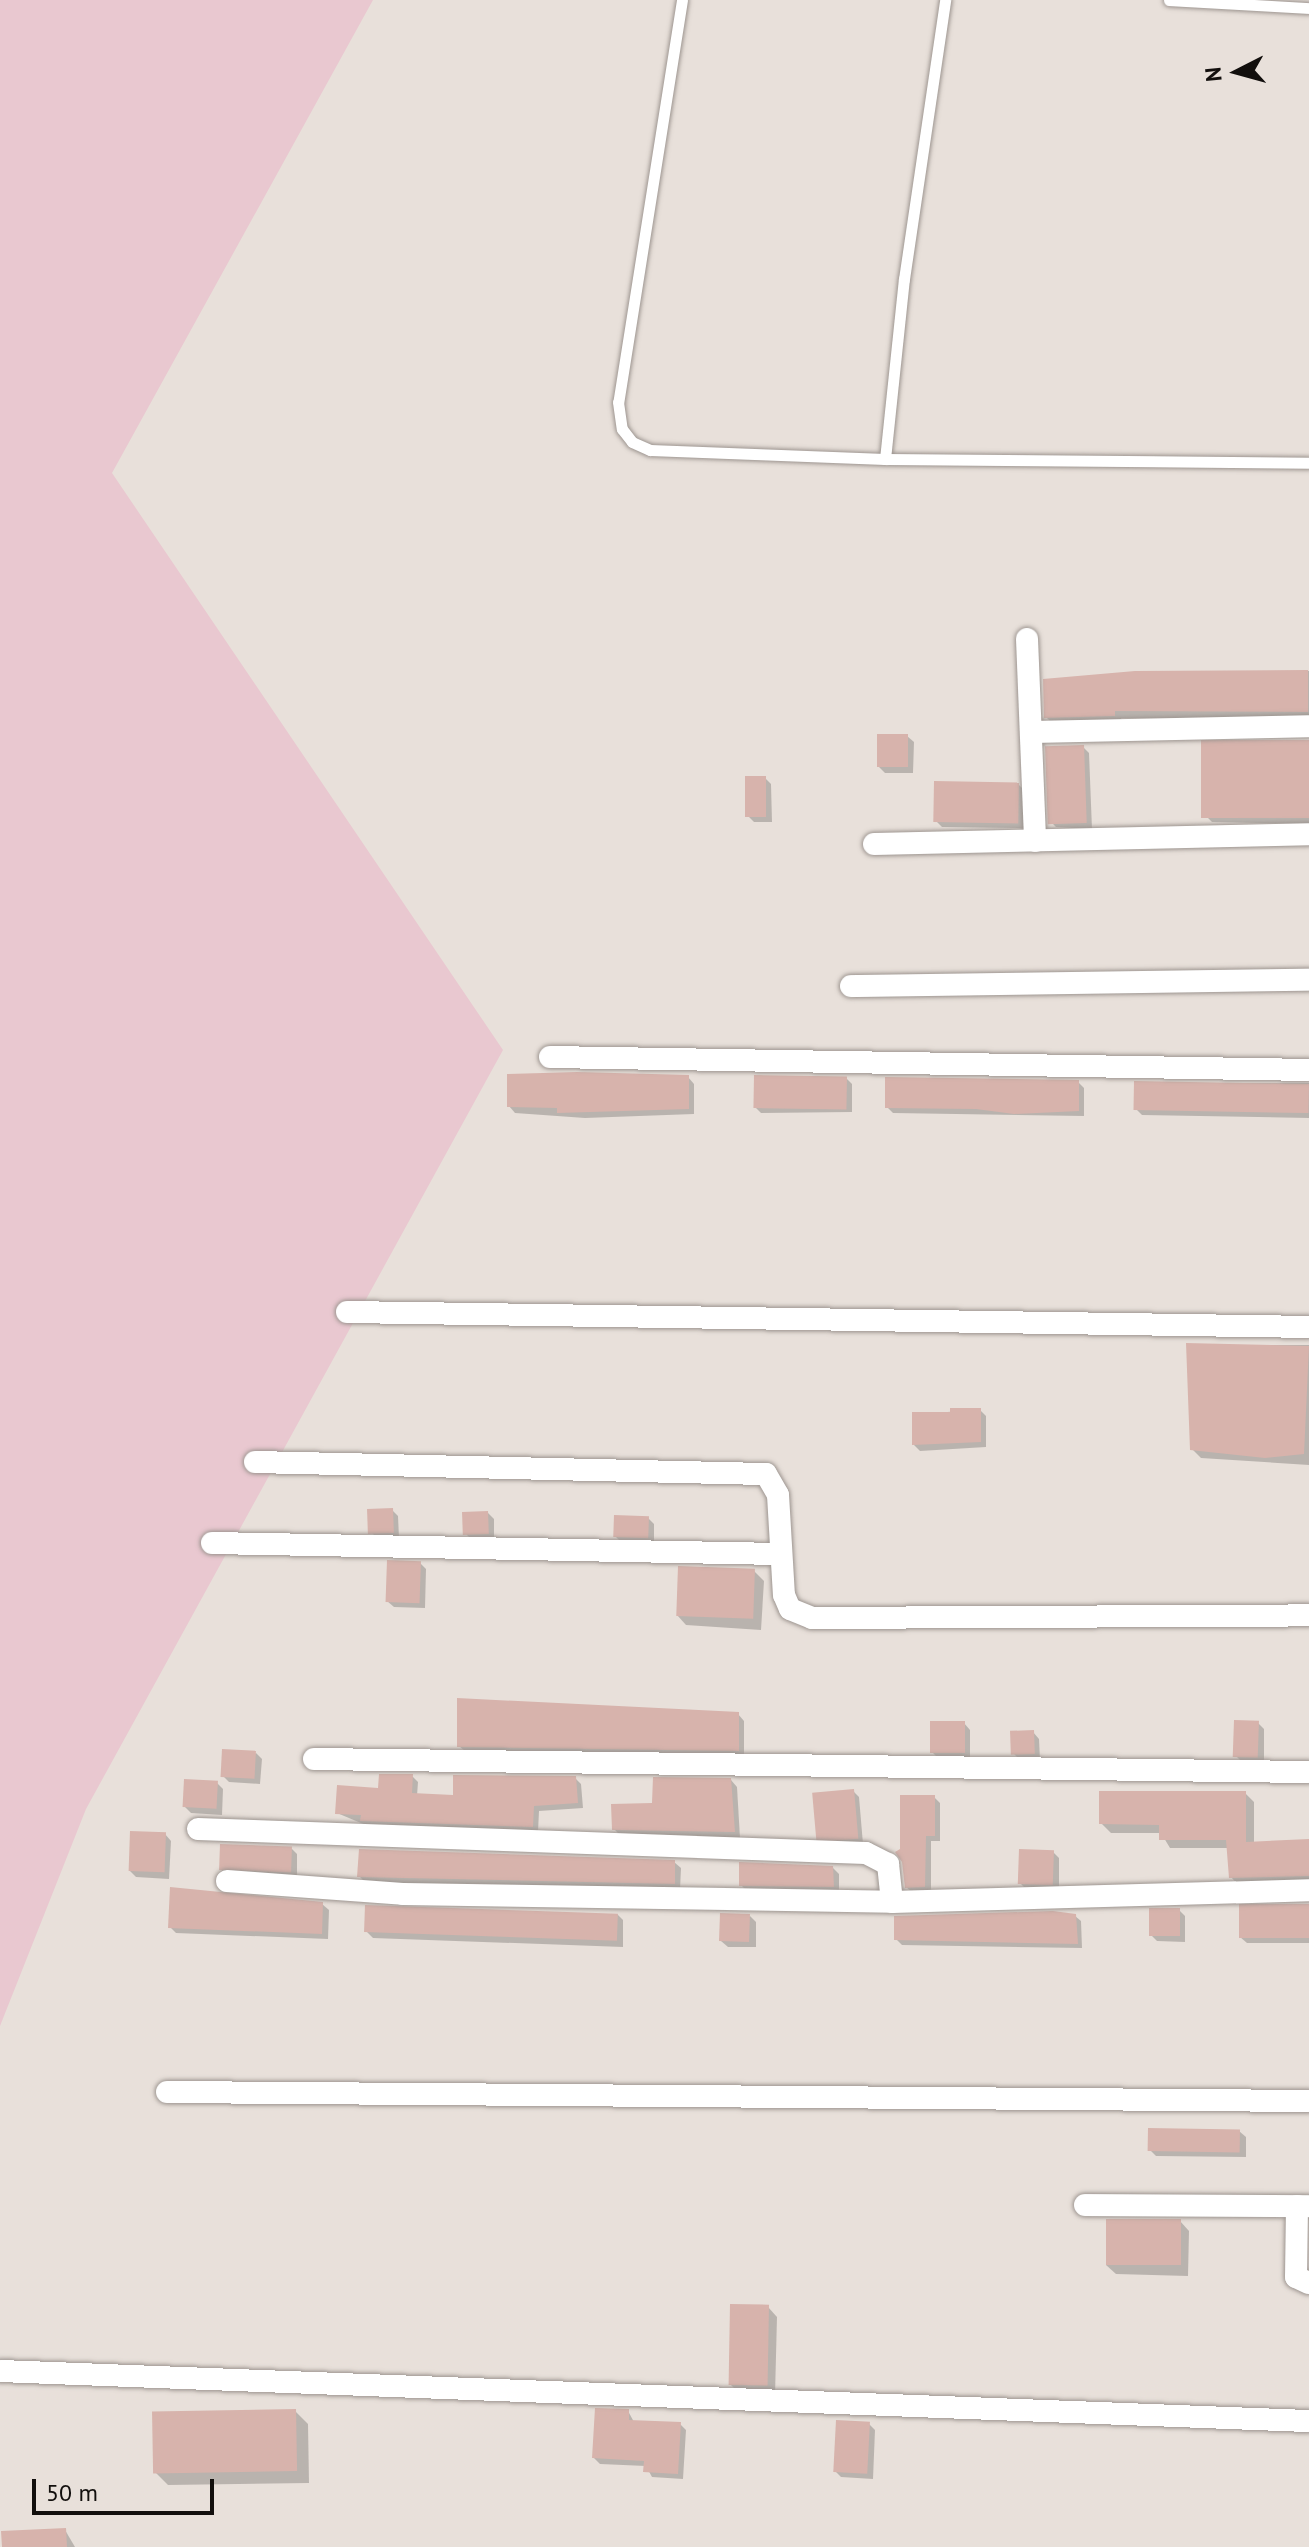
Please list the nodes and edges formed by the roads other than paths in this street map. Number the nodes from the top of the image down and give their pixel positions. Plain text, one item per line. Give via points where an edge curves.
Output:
1 (682, 0) edge
2 (945, 0) edge
3 (1169, 0) edge
4 (1309, 8) edge
5 (885, 459) junction
6 (1309, 463) edge
7 (1027, 639) dead end
8 (1309, 726) edge
9 (1031, 732) junction
10 (1309, 834) edge
11 (1035, 841) junction
12 (874, 844) dead end
13 (1309, 980) edge
14 (851, 986) dead end
15 (550, 1057) dead end
16 (1309, 1070) edge
17 (347, 1312) dead end
18 (1309, 1327) edge
19 (255, 1462) dead end
20 (212, 1543) dead end
21 (779, 1554) junction
22 (1309, 1615) edge
23 (314, 1759) dead end
24 (1309, 1772) edge
25 (198, 1829) dead end
26 (227, 1881) dead end
27 (1309, 1890) edge
28 (892, 1902) junction
29 (167, 2092) dead end
30 (1309, 2101) edge
31 (1085, 2205) dead end
32 (1303, 2206) edge
33 (1309, 2283) edge
34 (0, 2371) edge
35 (1309, 2421) edge

1 - 5 lane via 618,402 622,429 632,442 650,450
2 - 5 lane via 904,279
3 - 4 lane
5 - 6 lane
7 - 9 street
8 - 9 street
9 - 11 street
10 - 11 street
11 - 12 street
13 - 14 street
15 - 16 street
17 - 18 street
19 - 21 street via 753,1471 773,1481 778,1495
20 - 21 street
21 - 22 street via 790,1609 812,1618
23 - 24 street
25 - 28 street via 866,1853 888,1864
26 - 28 street via 403,1894
27 - 28 street
29 - 30 street
31 - 32 street
32 - 33 street via 1296,2277
34 - 35 street

